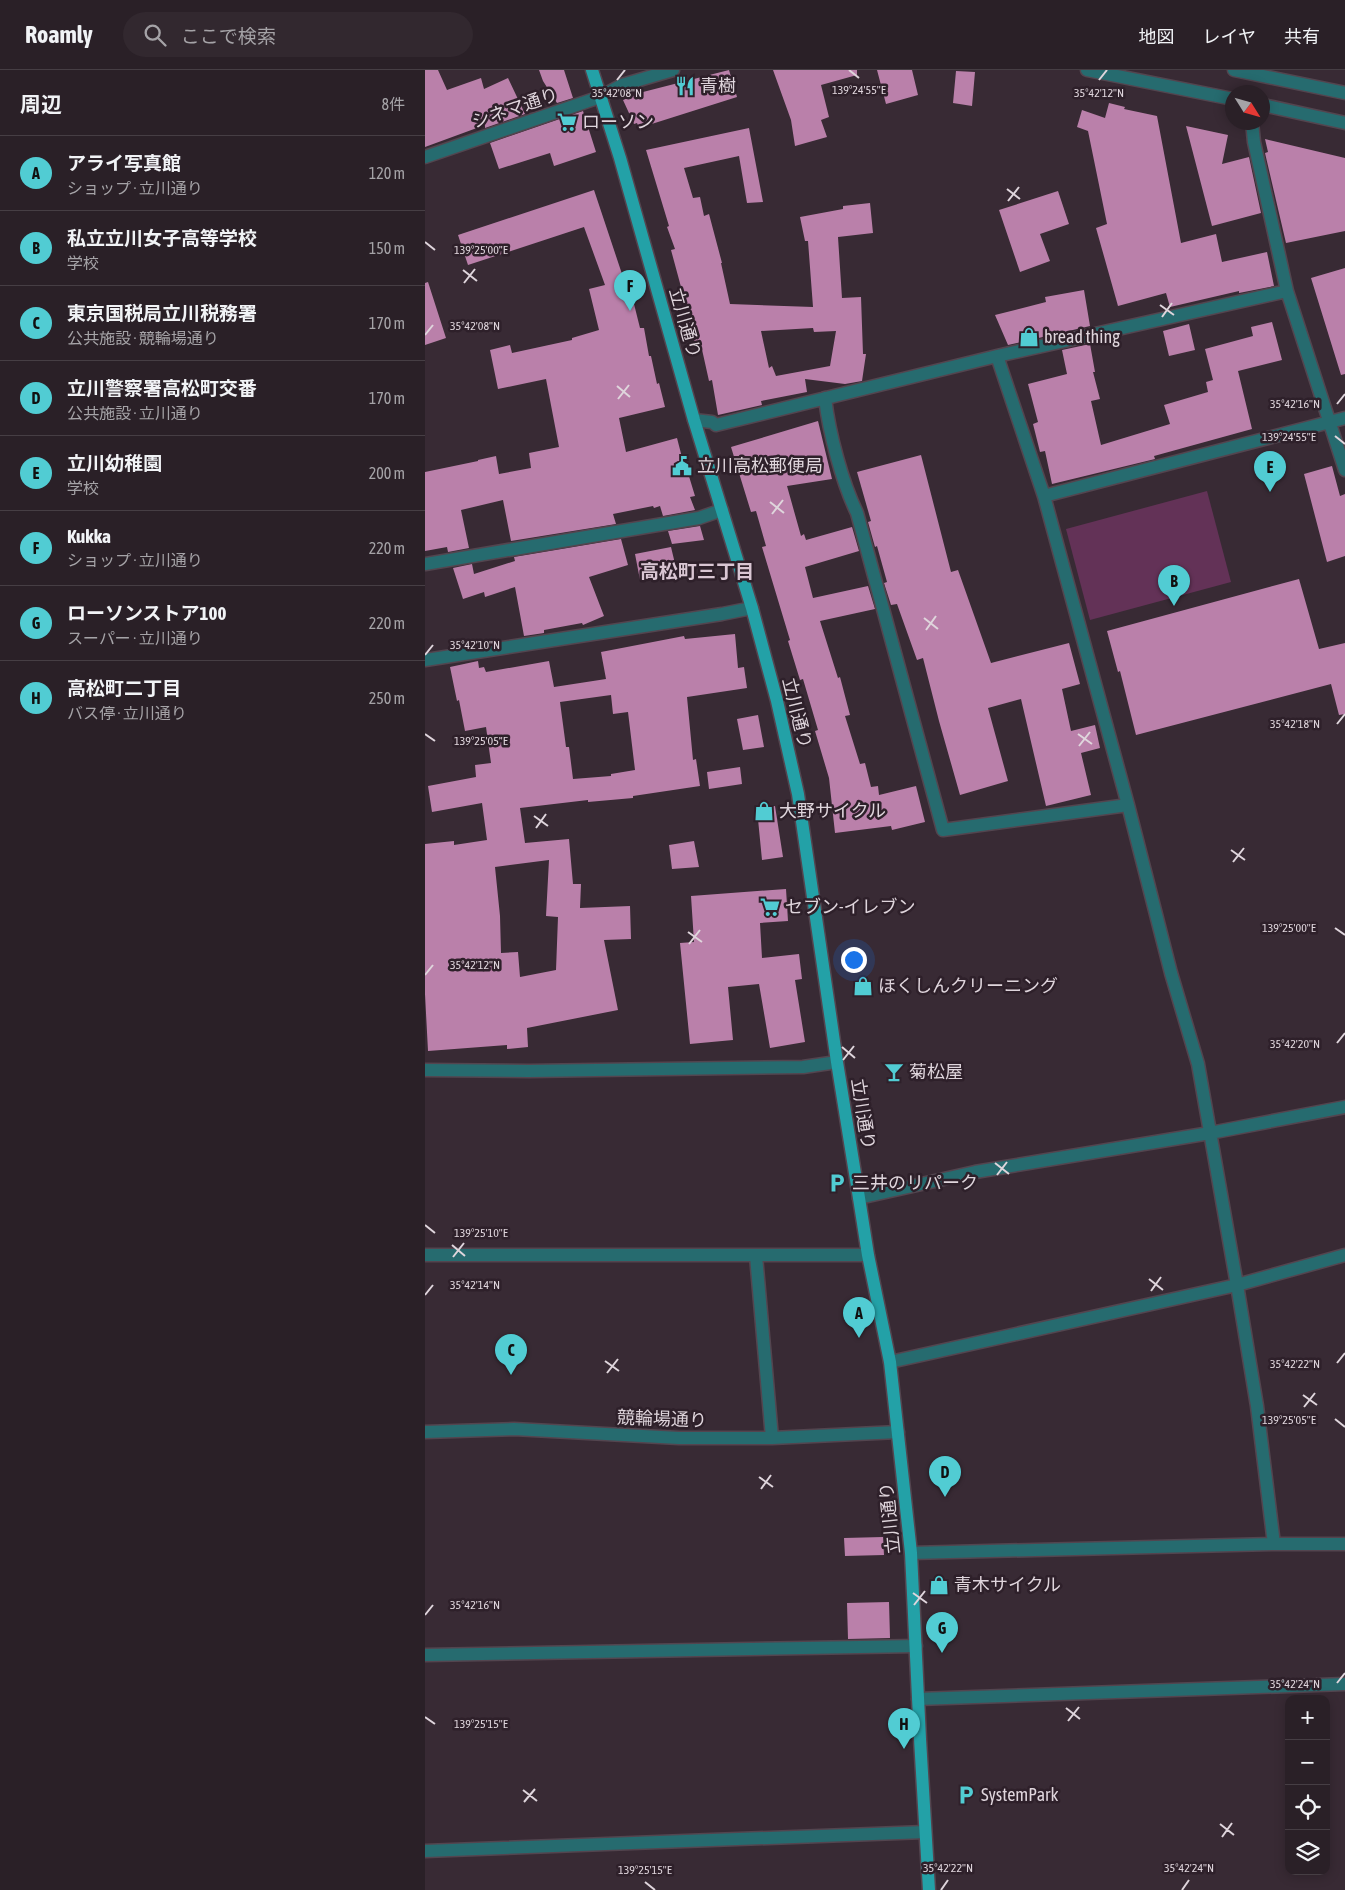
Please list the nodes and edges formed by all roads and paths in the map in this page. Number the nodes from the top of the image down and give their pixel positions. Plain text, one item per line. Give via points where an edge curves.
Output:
1 (592, 70) edge
2 (673, 70) edge
3 (1087, 70) edge
4 (1234, 70) edge
5 (1345, 93) edge
6 (600, 97) junction
7 (1225, 97) edge
8 (1270, 107) edge
9 (1345, 123) edge
10 (1253, 130) edge
11 (425, 157) edge
12 (1287, 291) junction
13 (997, 356) junction
14 (825, 398) junction
15 (1345, 418) edge
16 (694, 420) junction
17 (1330, 421) junction
18 (1345, 470) edge
19 (1044, 496) junction
20 (722, 510) junction
21 (425, 564) edge
22 (751, 608) junction
23 (425, 660) edge
24 (1128, 805) junction
25 (837, 1062) junction
26 (425, 1070) edge
27 (1345, 1107) edge
28 (1210, 1133) junction
29 (859, 1198) junction
30 (425, 1255) edge
31 (1345, 1255) edge
32 (756, 1256) junction
33 (868, 1256) junction
34 (1237, 1285) junction
35 (890, 1362) junction
36 (425, 1432) edge
37 (897, 1432) junction
38 (772, 1438) junction
39 (1274, 1544) junction
40 (1345, 1544) edge
41 (911, 1553) junction
42 (916, 1646) junction
43 (425, 1655) edge
44 (1345, 1684) edge
45 (918, 1699) junction
46 (925, 1832) junction
47 (425, 1851) edge
48 (929, 1890) edge

1 - 6 main road, 立川通り
2 - 6 street, シネマ通り via 622,85
3 - 7 street
4 - 5 street
6 - 11 street, シネマ通り
6 - 16 main road, 立川通り
8 - 9 street
10 - 12 street
12 - 13 street
12 - 17 street
13 - 14 street
13 - 19 street
14 - 16 street via 716,425
14 - 24 street via 828,423 857,513 943,830
15 - 17 street
16 - 20 main road, 立川通り
17 - 18 street
17 - 19 street
19 - 24 street
20 - 21 street via 699,518
20 - 22 main road, 立川通り
22 - 23 street
22 - 25 main road, 立川通り via 777,700 798,794
24 - 28 street via 1198,1064
25 - 26 street via 803,1067
25 - 29 main road, 立川通り
27 - 28 street
28 - 29 street via 975,1172
28 - 34 street
29 - 33 main road, 立川通り
30 - 32 street
31 - 34 street
32 - 33 street
32 - 38 street
33 - 35 main road, 立川通り
34 - 35 street
34 - 39 street via 1257,1406
35 - 37 main road, 立川通り
36 - 38 street, 競輪場通り via 514,1429 679,1438
37 - 38 street, 競輪場通り
37 - 41 main road, 立川通り
39 - 40 street
39 - 41 street
41 - 42 main road, 立川通り
42 - 43 street
42 - 45 main road, 立川通り
44 - 45 street
45 - 46 main road, 立川通り
46 - 47 street
46 - 48 main road, 立川通り

